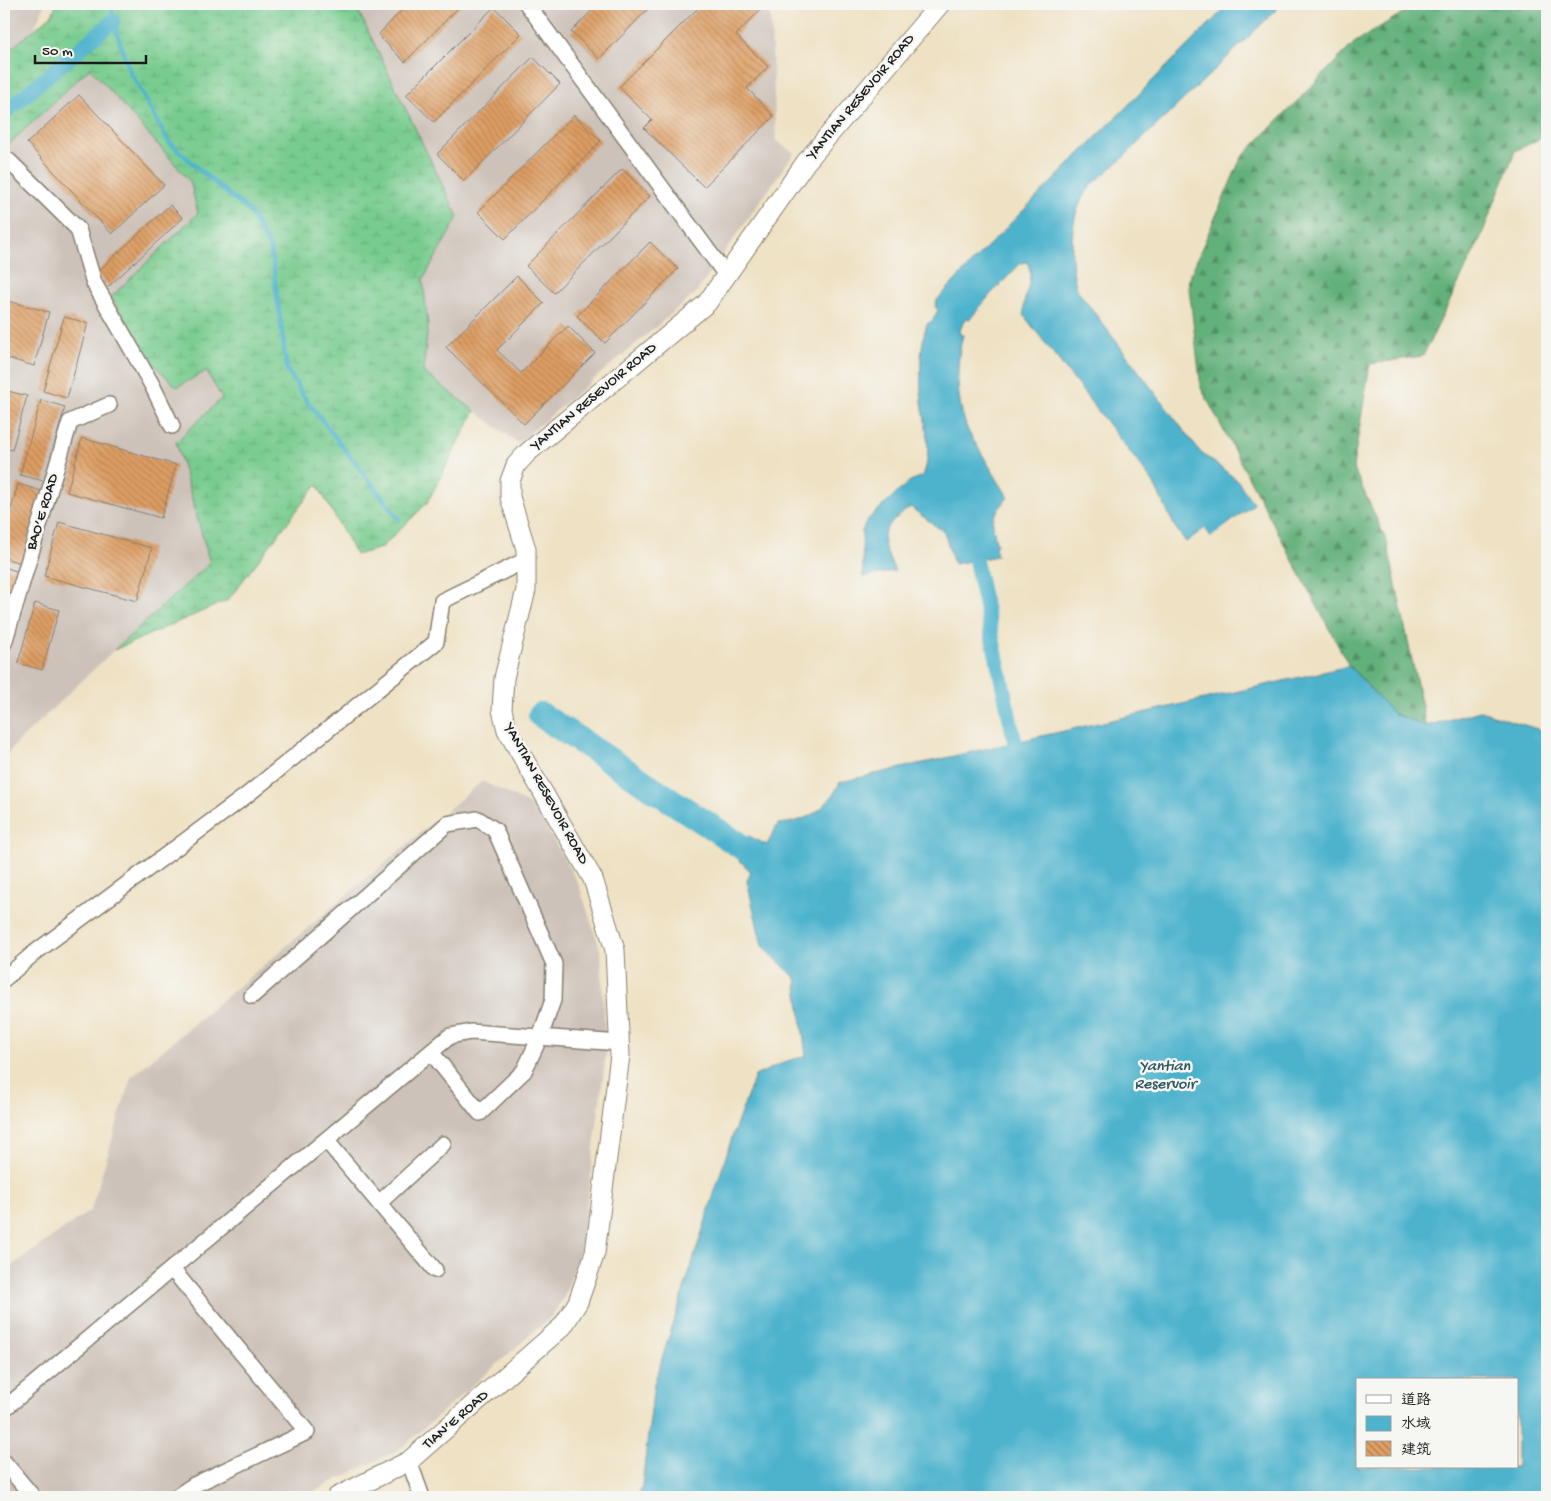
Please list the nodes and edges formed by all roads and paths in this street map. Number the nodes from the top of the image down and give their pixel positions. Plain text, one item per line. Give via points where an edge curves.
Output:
1 (527, 4) edge
2 (940, 4) edge
3 (4, 165) edge
4 (726, 275) junction
5 (109, 405) dead end
6 (172, 426) dead end
7 (526, 560) junction
8 (4, 643) edge
9 (4, 979) edge
10 (252, 996) dead end
11 (540, 1037) junction
12 (620, 1043) junction
13 (431, 1052) junction
14 (326, 1140) junction
15 (443, 1144) dead end
16 (379, 1202) junction
17 (172, 1269) junction
18 (435, 1270) dead end
19 (563, 1326) joint
20 (4, 1410) edge
21 (409, 1461) junction
22 (4, 1462) edge
23 (33, 1497) edge
24 (176, 1497) edge
25 (337, 1497) edge
26 (422, 1497) edge

1 - 4 lane
2 - 4 main road, YANTIAN RESEVOIR ROAD via 806,162
3 - 6 lane via 9,161 78,229 94,283
4 - 7 main road, YANTIAN RESEVOIR ROAD via 707,303 516,465 510,481 510,497 526,549
5 - 8 lane, BAO’E ROAD via 70,422
7 - 9 lane via 442,601 436,642 247,795
7 - 12 main road, YANTIAN RESEVOIR ROAD via 526,590 504,678 502,710 507,730 593,879 615,950
10 - 11 lane via 447,824 478,819 495,830 554,964 553,1000
11 - 12 lane
11 - 13 lane via 471,1032 450,1036
11 - 13 lane via 524,1071 480,1113
12 - 19 main road, YANTIAN RESEVOIR ROAD via 596,1253 578,1302
13 - 14 lane
14 - 16 lane
14 - 17 lane
15 - 16 lane
16 - 18 lane
17 - 20 lane
17 - 24 lane via 306,1432 194,1485
19 - 21 main road, TIAN’E ROAD
21 - 25 main road, TIAN’E ROAD
21 - 26 lane
22 - 23 lane

